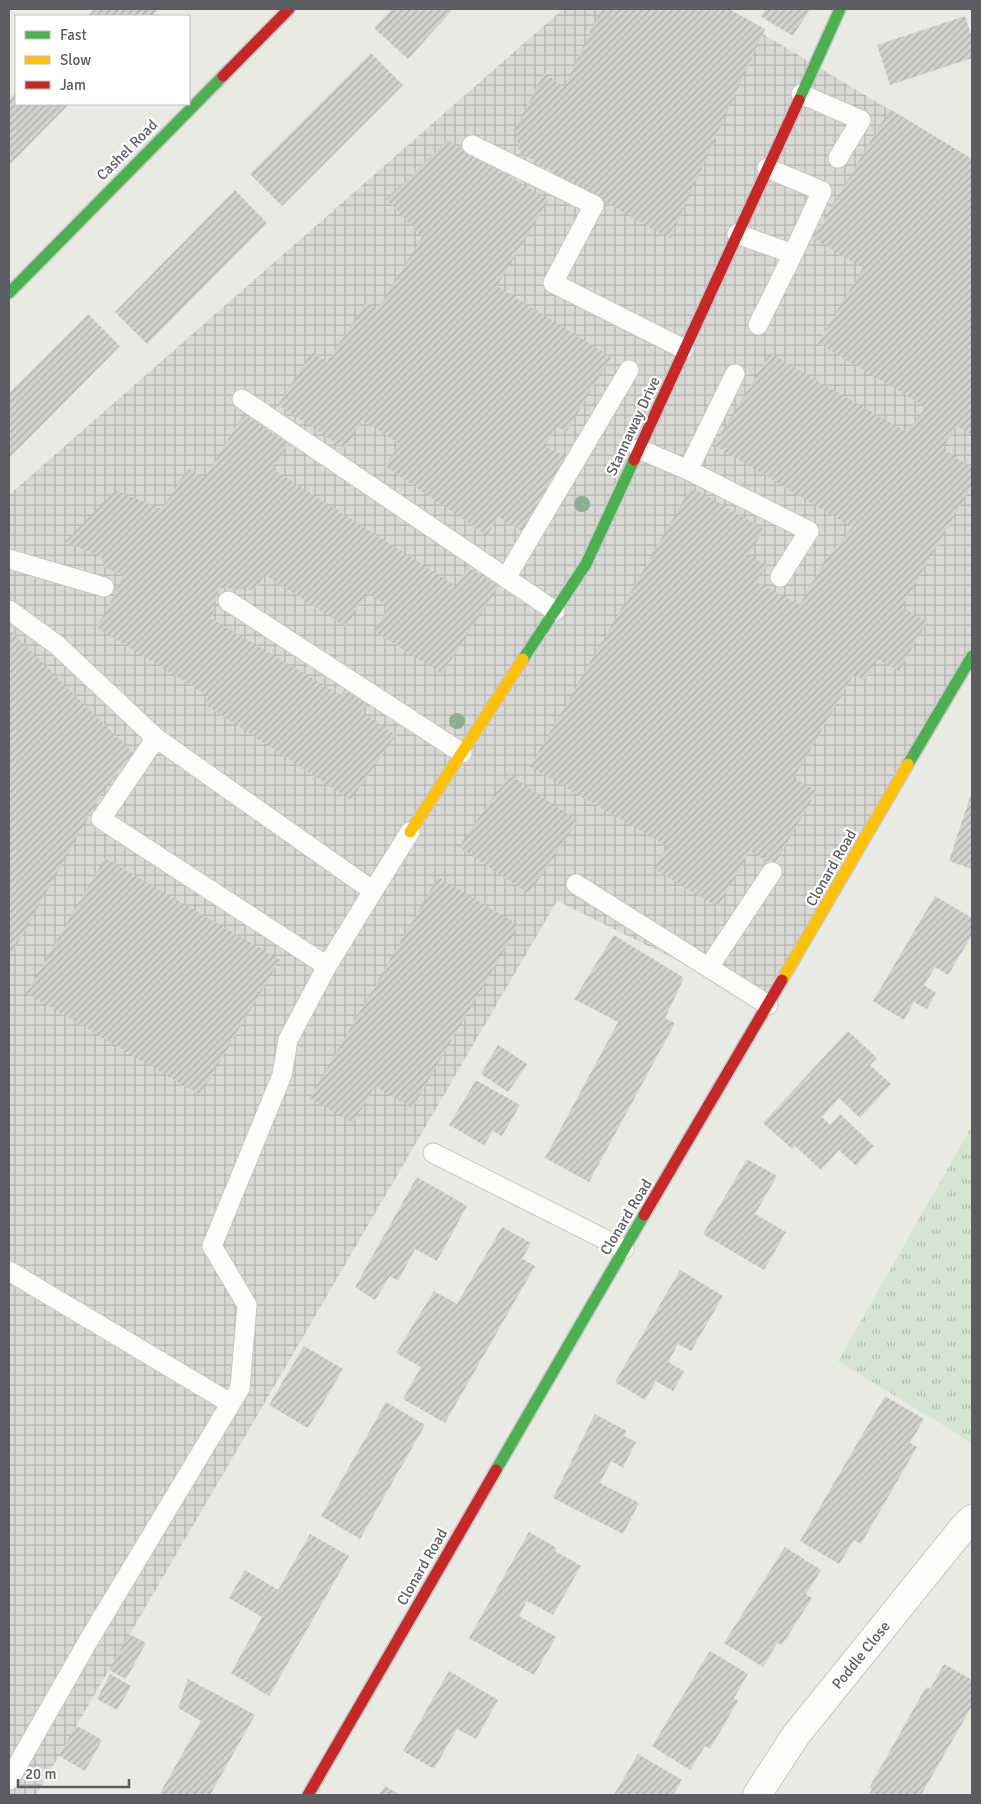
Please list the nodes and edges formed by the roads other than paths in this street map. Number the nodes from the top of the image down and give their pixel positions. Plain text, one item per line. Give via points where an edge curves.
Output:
1 (289, 9) edge
2 (840, 9) edge
3 (801, 94) junction
4 (472, 145) dead end
5 (838, 158) dead end
6 (768, 168) junction
7 (737, 234) junction
8 (793, 254) junction
9 (9, 293) edge
10 (758, 325) dead end
11 (684, 349) junction
12 (629, 370) dead end
13 (735, 374) dead end
14 (242, 399) dead end
15 (639, 449) junction
16 (688, 470) junction
17 (9, 559) edge
18 (506, 578) junction
19 (780, 578) dead end
20 (104, 587) dead end
21 (228, 602) dead end
22 (9, 610) edge
23 (555, 611) junction
24 (972, 656) edge
25 (156, 738) junction
26 (462, 753) junction
27 (410, 832) joint
28 (772, 872) dead end
29 (576, 884) dead end
30 (374, 891) junction
31 (327, 966) junction
32 (709, 968) junction
33 (768, 1004) junction
34 (434, 1153) dead end
35 (624, 1249) junction
36 (9, 1271) edge
37 (230, 1403) junction
38 (972, 1519) edge
39 (9, 1780) edge
40 (308, 1795) edge
41 (757, 1795) edge

1 - 9 street, Cashel Road
2 - 3 street, Stannaway Drive
3 - 5 lane via 861,120
3 - 6 street, Stannaway Drive
4 - 11 lane via 594,205 553,283
6 - 7 street, Stannaway Drive
6 - 8 lane via 822,191
7 - 8 lane
7 - 11 street, Stannaway Drive
8 - 10 lane
11 - 15 street, Stannaway Drive
12 - 18 lane
13 - 16 lane
14 - 18 lane
15 - 16 lane
15 - 23 street, Stannaway Drive via 586,564
16 - 19 lane via 809,531
17 - 20 lane
18 - 23 lane
21 - 26 lane
22 - 25 lane via 58,645
23 - 26 street, Stannaway Drive
24 - 33 street, Clonard Road
25 - 30 lane
25 - 31 lane via 101,819
26 - 27 street, Stannaway Drive
27 - 30 lane
28 - 32 lane
29 - 32 lane
30 - 31 lane
31 - 37 lane via 288,1040 282,1075 212,1246 247,1305 240,1388
32 - 33 lane
33 - 35 street, Clonard Road
34 - 35 lane
35 - 40 street, Clonard Road
36 - 37 lane
37 - 39 lane
38 - 41 street, Poddle Close via 796,1735

